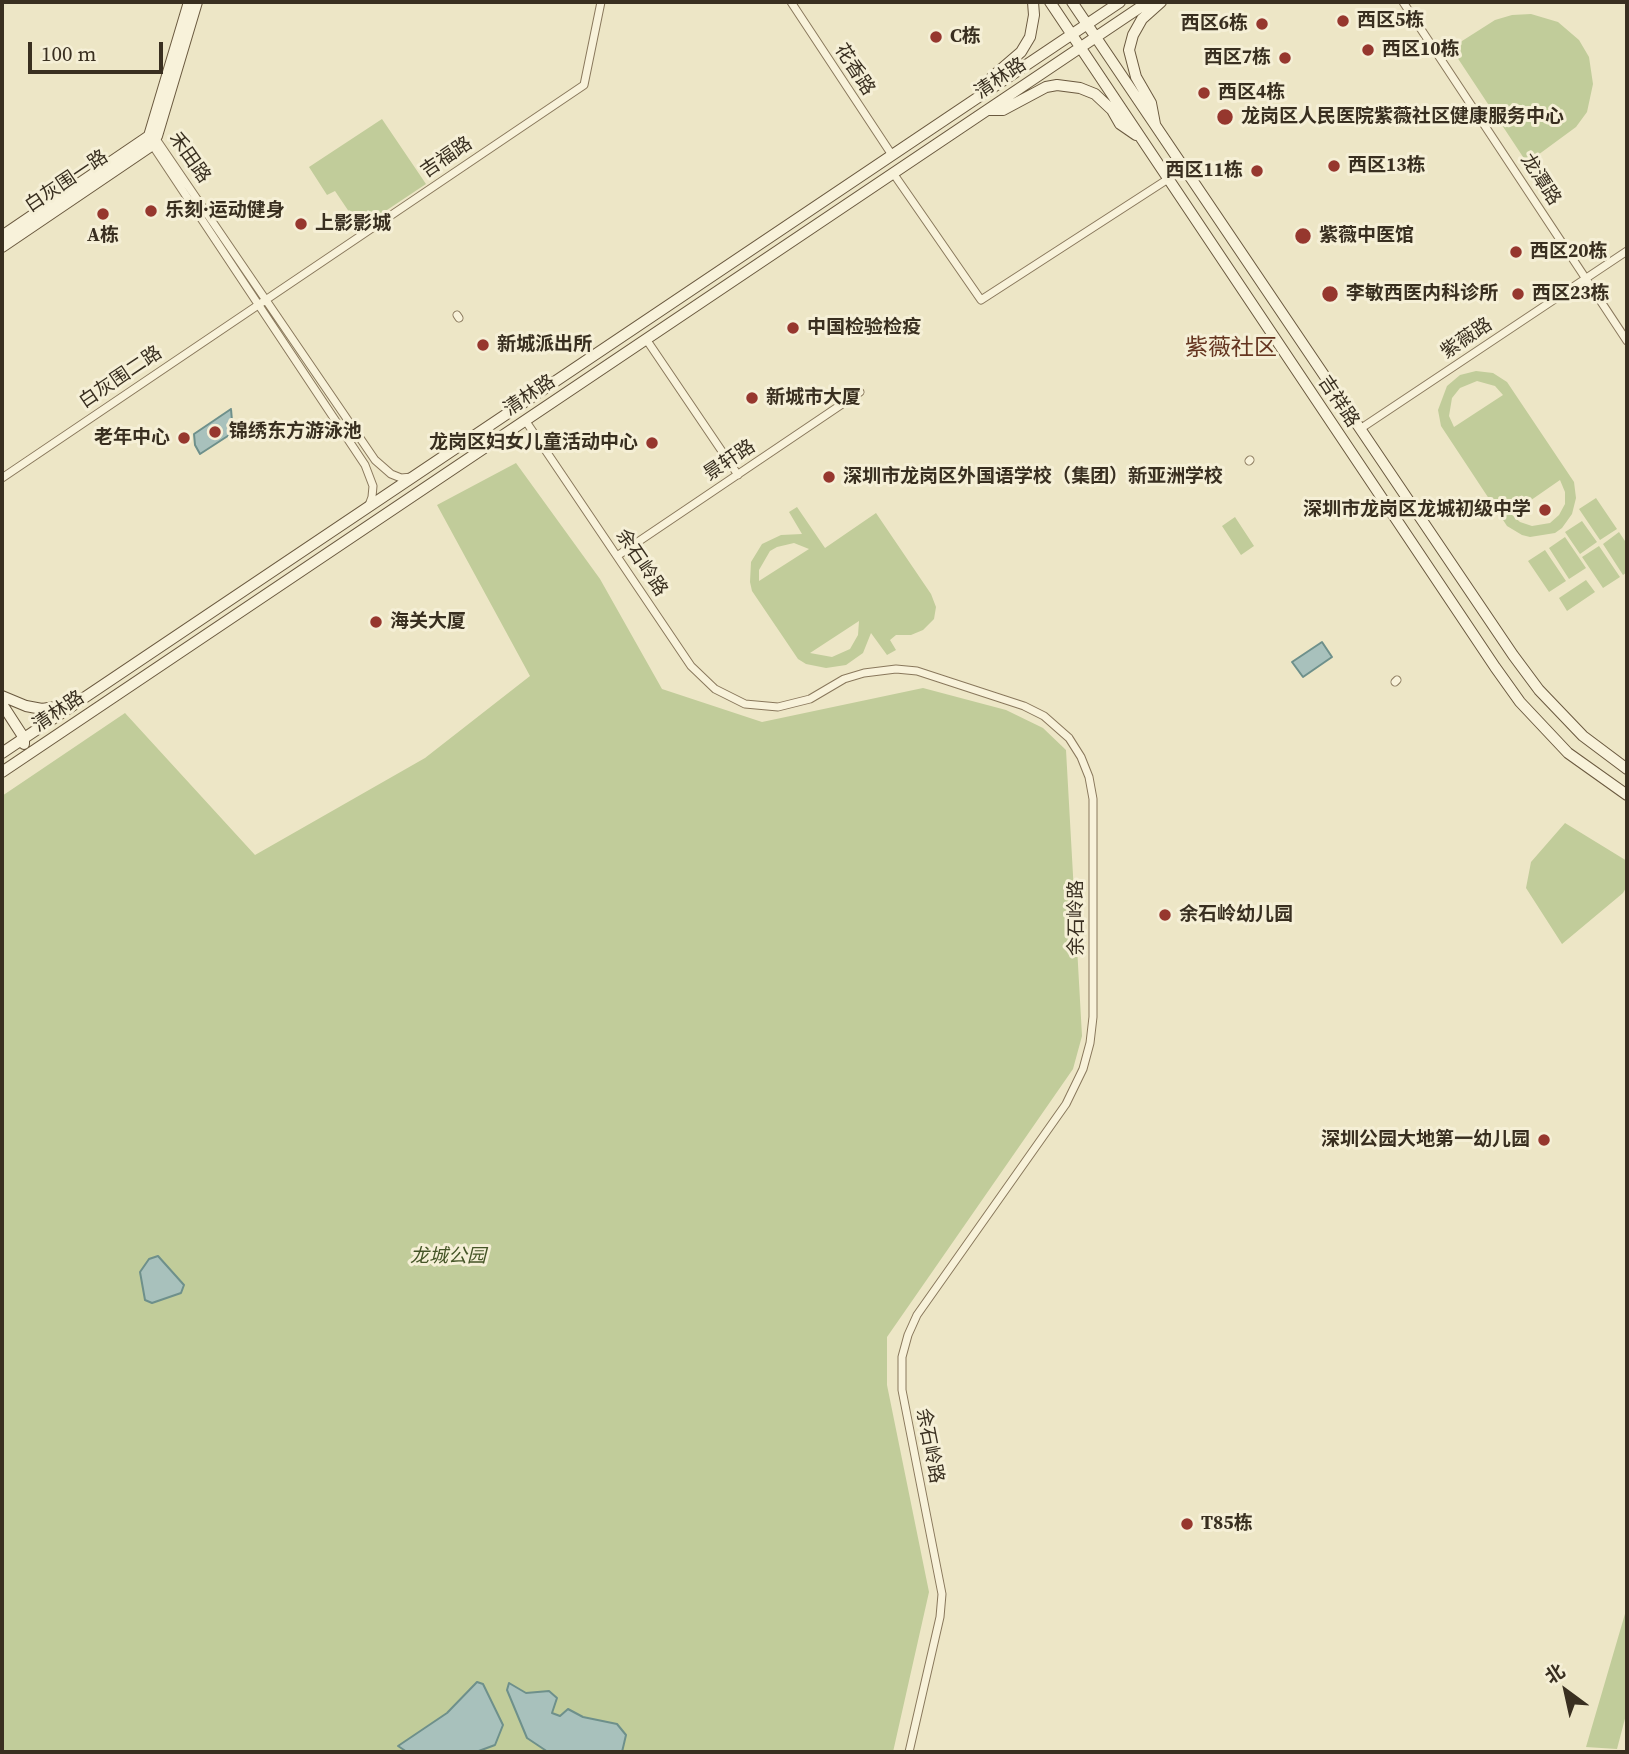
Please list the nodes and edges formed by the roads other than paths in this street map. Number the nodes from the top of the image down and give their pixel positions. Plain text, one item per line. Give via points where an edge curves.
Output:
1 (189, 2) edge
2 (197, 2) edge
3 (601, 2) edge
4 (791, 2) edge
5 (1033, 2) edge
6 (1050, 2) edge
7 (1072, 2) edge
8 (1120, 2) edge
9 (1148, 2) edge
10 (1161, 2) edge
11 (1403, 2) edge
12 (1087, 24) junction
13 (1072, 34) junction
14 (1096, 37) junction
15 (1080, 47) junction
16 (979, 97) junction
17 (986, 110) junction
18 (954, 114) junction
19 (1155, 127) junction
20 (1141, 138) junction
21 (152, 139) junction
22 (941, 141) junction
23 (892, 155) junction
24 (893, 173) junction
25 (1168, 179) junction
26 (2, 236) edge
27 (2, 247) edge
28 (1627, 251) edge
29 (1586, 279) junction
30 (266, 299) junction
31 (258, 304) junction
32 (646, 339) junction
33 (1627, 341) edge
34 (860, 392) dead end
35 (525, 420) junction
36 (1360, 429) junction
37 (738, 475) junction
38 (413, 477) junction
39 (2, 478) edge
40 (368, 507) junction
41 (617, 556) junction
42 (2, 696) edge
43 (80, 700) junction
44 (2, 705) edge
45 (24, 738) junction
46 (3, 750) edge
47 (24, 757) junction
48 (1627, 769) edge
49 (2, 772) edge
50 (1627, 795) edge
51 (909, 1752) edge

1 - 21 main road
2 - 21 main road
3 - 30 street, 吉福路 via 583,85
4 - 23 street, 花香路
5 - 16 main road via 1030,37
6 - 13 main road, 吉祥路
7 - 12 main road, 吉祥路
8 - 12 main road, 清林路
9 - 14 main road, 清林路
10 - 19 main road via 1142,19 1129,50 1136,77 1151,103
11 - 29 street, 龙潭路
12 - 13 main road, 清林路
12 - 14 main road, 吉祥路
13 - 15 main road, 吉祥路
13 - 16 main road, 清林路
14 - 15 main road, 清林路
14 - 19 main road, 吉祥路
15 - 17 main road, 清林路
15 - 20 main road, 吉祥路
16 - 18 main road, 清林路
17 - 20 main road via 1003,110 1046,87 1080,88 1095,94 1120,124
17 - 22 main road, 清林路
18 - 22 main road via 972,110
18 - 23 main road, 清林路
19 - 36 main road, 吉祥路
20 - 25 main road, 吉祥路
21 - 26 main road, 白灰围一路
21 - 27 main road, 白灰围一路
21 - 30 street, 禾田路
21 - 31 street, 禾田路
22 - 24 main road, 清林路
23 - 38 main road, 清林路
24 - 25 street via 981,300
24 - 32 main road, 清林路
25 - 50 main road, 吉祥路 via 1520,702 1568,753
28 - 29 street, 紫薇路
29 - 33 street, 龙潭路
29 - 36 street, 紫薇路
30 - 31 street, 吉福路
30 - 38 street, 禾田路 via 374,460 391,474
31 - 39 street, 白灰围二路
31 - 40 street, 禾田路 via 365,465 373,486
32 - 35 main road, 清林路
32 - 37 street
34 - 37 street, 景轩路
35 - 41 street, 余石岭路
35 - 47 main road, 清林路
36 - 48 main road, 吉祥路 via 1539,690 1583,736
37 - 41 street, 景轩路
38 - 40 main road, 清林路
40 - 43 main road, 清林路
41 - 51 street, 余石岭路 via 698,674 734,700 755,706 789,705 864,673 917,671 1044,716 1069,738 1089,777 1093,799 1093,1017 1087,1056 1066,1104 917,1315 902,1357 902,1390 942,1594
42 - 43 main road via 42,709
43 - 45 main road, 清林路
44 - 45 main road
45 - 46 main road, 清林路
45 - 47 main road
46 - 47 main road
47 - 49 main road, 清林路

